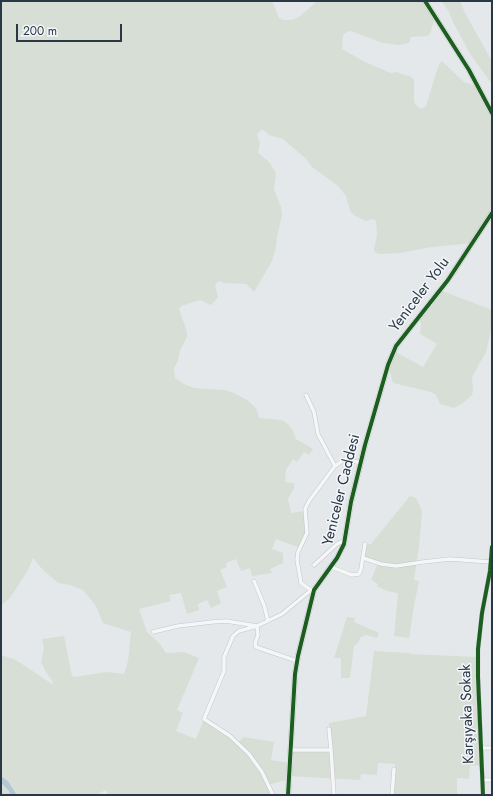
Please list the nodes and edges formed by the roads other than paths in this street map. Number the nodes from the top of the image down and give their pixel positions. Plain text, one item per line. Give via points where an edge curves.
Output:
1 (425, 1) edge
2 (492, 114) edge
3 (492, 213) edge
4 (306, 395) dead end
5 (379, 398) joint
6 (361, 463) junction
7 (335, 466) junction
8 (345, 540) junction
9 (365, 544) dead end
10 (492, 547) edge
11 (363, 558) junction
12 (491, 559) edge
13 (314, 565) dead end
14 (331, 567) junction
15 (254, 581) dead end
16 (312, 590) junction
17 (268, 621) junction
18 (257, 626) junction
19 (153, 632) dead end
20 (297, 661) junction
21 (329, 730) dead end
22 (482, 748) junction
23 (492, 748) edge
24 (291, 750) junction
25 (331, 750) junction
26 (394, 769) dead end
27 (483, 780) junction
28 (492, 780) edge
29 (273, 795) edge
30 (288, 795) edge
31 (334, 795) edge
32 (392, 795) edge
33 (483, 795) edge

1 - 2 street via 469,70
3 - 5 street, Yeniceler Yolu via 448,280 396,346
4 - 7 street via 314,412 320,440
5 - 6 street, Yeniceler Caddesi
6 - 7 street via 345,459
6 - 8 street, Yeniceler Caddesi
7 - 16 street via 305,509 307,533 297,560 301,583
8 - 13 street
8 - 14 street, Yeniceler Caddesi via 340,554
9 - 11 street
10 - 12 street, Karşıyaka Sokak
11 - 12 street via 396,566 453,559
11 - 14 street via 357,575
12 - 22 street, Karşıyaka Sokak via 478,649
14 - 16 street, Yeniceler Caddesi
15 - 17 street
16 - 17 street via 288,610
16 - 20 street, Yeniceler Caddesi
17 - 18 street
18 - 19 street via 226,621 183,625
18 - 20 street via 256,647
18 - 29 street via 239,631 233,636 224,656 224,671 204,719 230,736 249,754 262,772
20 - 24 street, Yeniceler Caddesi
21 - 25 street
22 - 23 street
22 - 27 street, Karşıyaka Sokak
24 - 25 street
24 - 30 street, Yeniceler Caddesi
25 - 31 street
26 - 32 street
27 - 28 street
27 - 33 street, Karşıyaka Sokak

